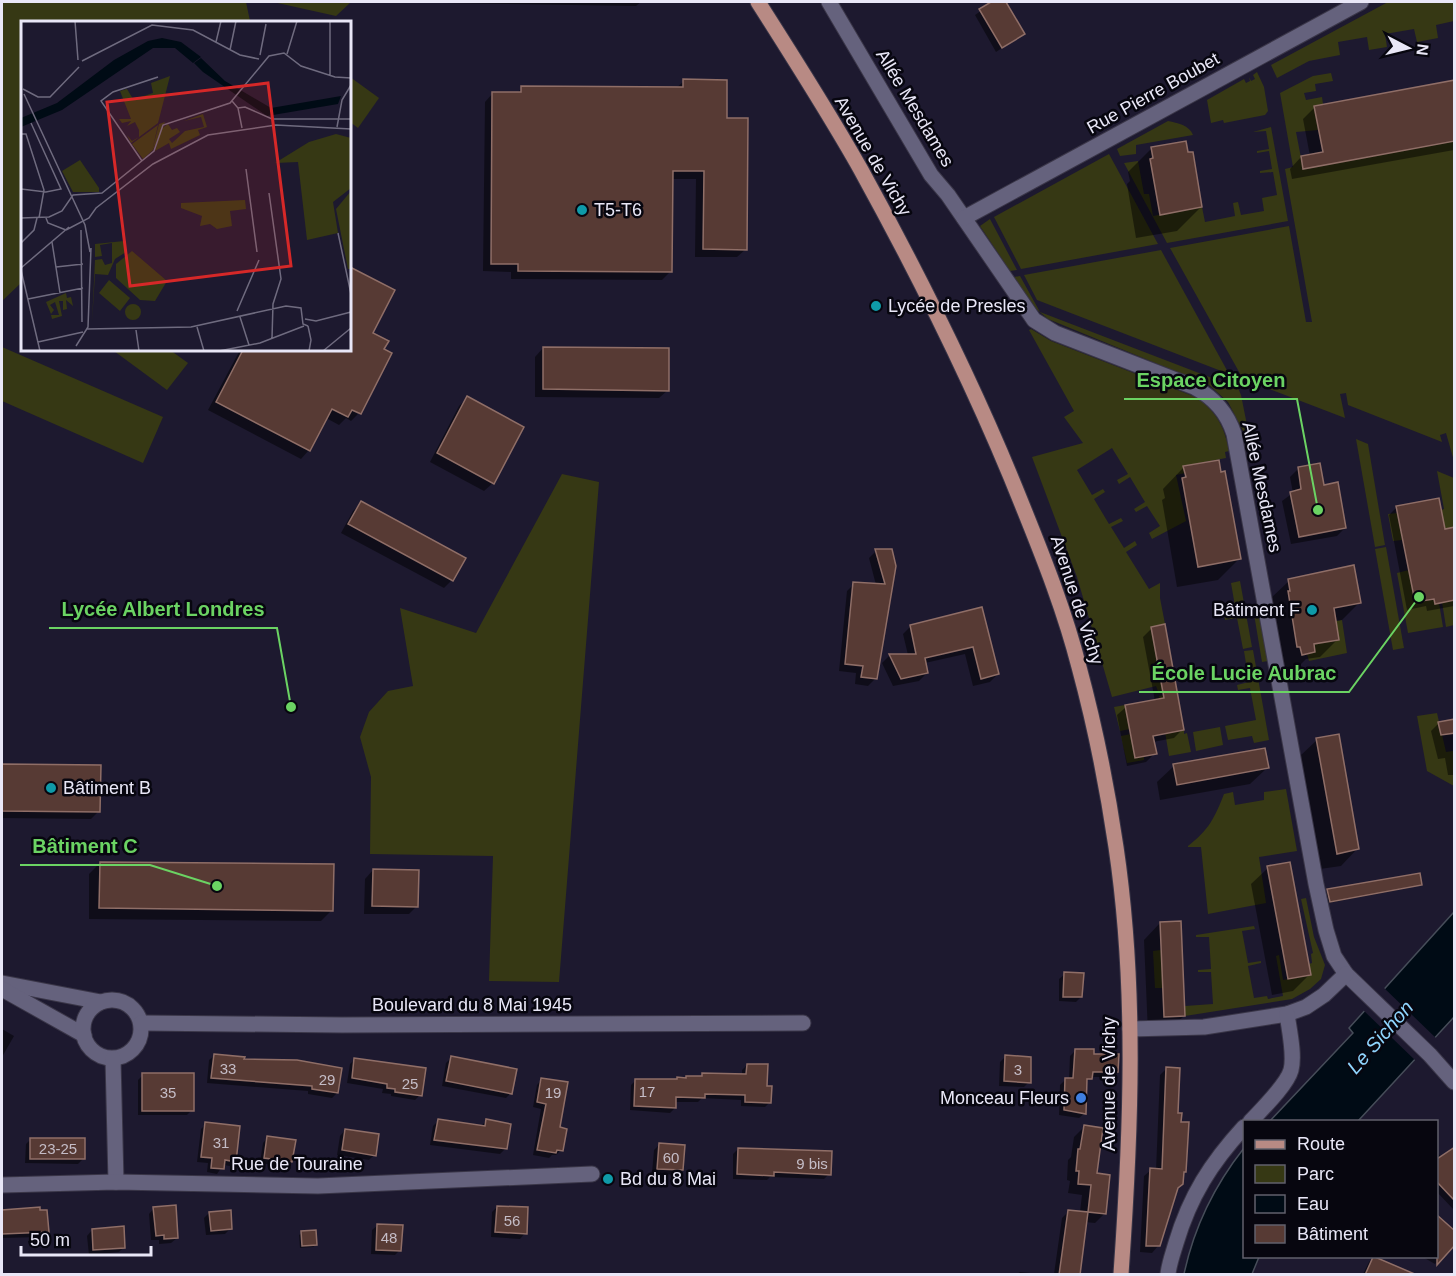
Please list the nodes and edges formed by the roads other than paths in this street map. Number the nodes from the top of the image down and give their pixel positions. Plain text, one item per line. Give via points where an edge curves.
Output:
1 (758, 2) edge
2 (828, 2) edge
3 (1361, 2) edge
4 (964, 218) junction
5 (1346, 974) junction
6 (2, 983) edge
7 (2, 989) edge
8 (102, 1002) junction
9 (1287, 1014) junction
10 (141, 1023) junction
11 (803, 1023) dead end
12 (1130, 1029) junction
13 (84, 1035) junction
14 (113, 1059) junction
15 (1455, 1082) edge
16 (1252, 1120) edge
17 (1243, 1129) edge
18 (592, 1174) dead end
19 (116, 1182) junction
20 (2, 1185) edge
21 (1121, 1275) edge
22 (1168, 1275) edge

1 - 12 main road, Avenue de Vichy via 860,168 931,299 1001,450 1048,568 1079,665 1102,759 1125,926
2 - 4 street, Allée Mesdames via 931,175
3 - 4 street, Rue Pierre Boubet
4 - 5 street, Allée Mesdames via 1034,320 1055,333 1194,387 1215,401 1231,423 1323,919 1334,956
5 - 9 street via 1324,995
5 - 15 street, Allée Mesdames
6 - 8 street
7 - 13 street
8 - 10 street via 122,1001 137,1013
8 - 13 street via 85,1019
9 - 12 street via 1204,1027
9 - 16 street via 1291,1071
10 - 11 street, Boulevard du 8 Mai 1945
10 - 14 street via 134,1049
12 - 21 main road, Avenue de Vichy via 1130,1112
13 - 14 street via 94,1052
14 - 19 street
17 - 22 street via 1224,1148 1201,1182 1184,1218
18 - 19 street, Rue de Touraine via 318,1186
19 - 20 street, Rue de Touraine

